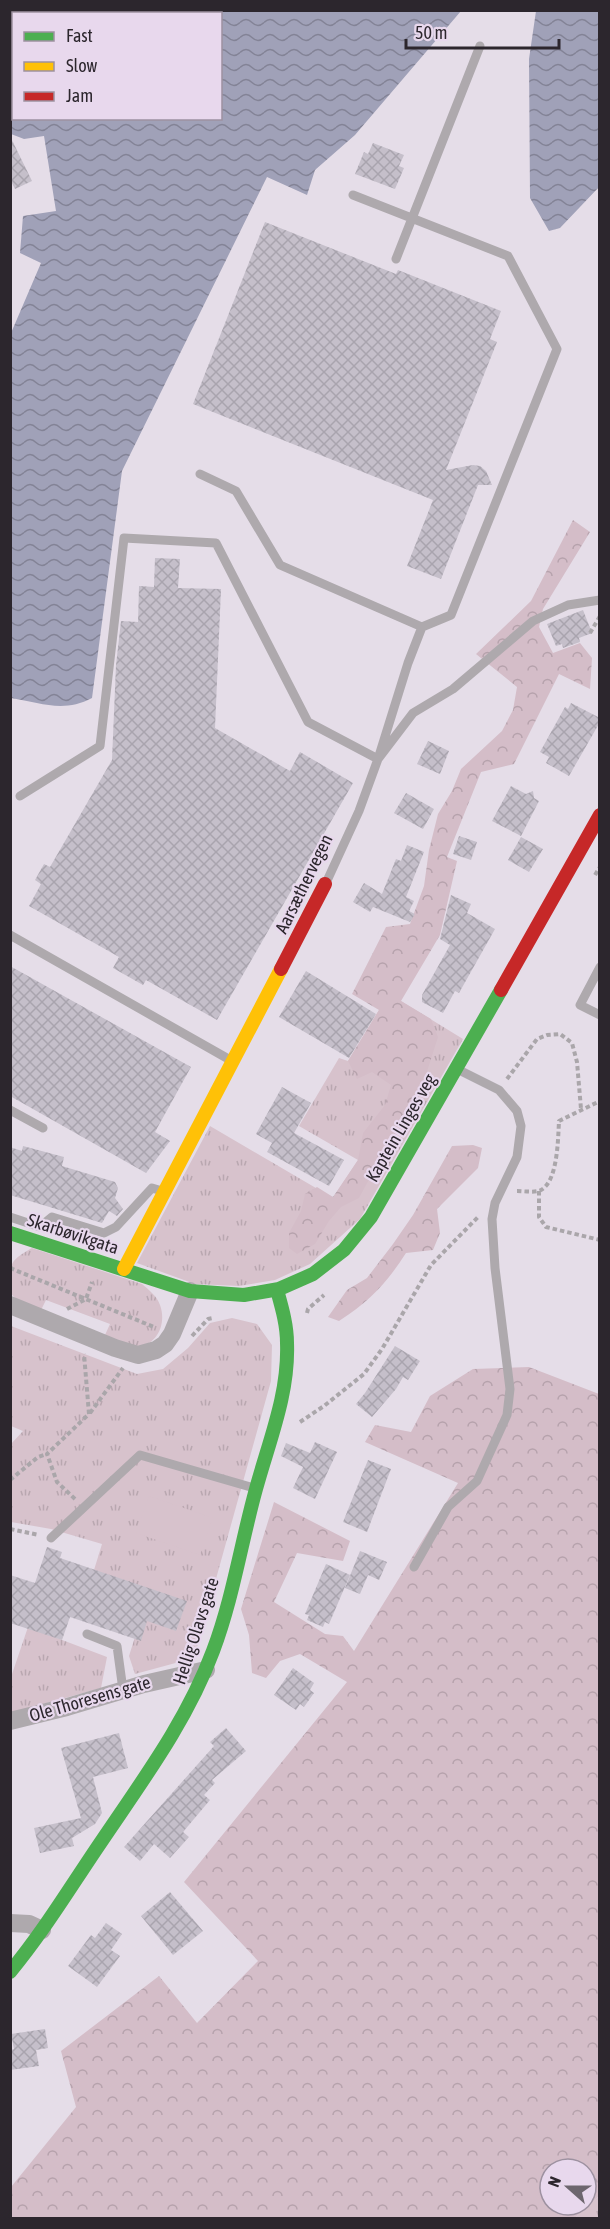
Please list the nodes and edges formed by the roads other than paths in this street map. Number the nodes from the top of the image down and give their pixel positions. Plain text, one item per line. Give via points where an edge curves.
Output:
1 (480, 46) dead end
2 (353, 195) dead end
3 (412, 218) junction
4 (396, 259) dead end
5 (200, 474) dead end
6 (600, 600) edge
7 (422, 627) junction
8 (378, 759) junction
9 (20, 796) dead end
10 (600, 815) edge
11 (325, 884) joint
12 (10, 935) edge
13 (600, 967) edge
14 (600, 1015) edge
15 (234, 1062) junction
16 (457, 1069) junction
17 (10, 1110) edge
18 (43, 1128) dead end
19 (165, 1192) junction
20 (10, 1217) edge
21 (10, 1233) edge
22 (124, 1269) junction
23 (277, 1290) junction
24 (189, 1291) junction
25 (10, 1305) edge
26 (256, 1488) junction
27 (51, 1538) road end
28 (414, 1567) dead end
29 (87, 1634) dead end
30 (206, 1670) junction
31 (123, 1690) junction
32 (10, 1721) edge
33 (10, 1923) edge
34 (42, 1930) junction
35 (10, 1972) edge

1 - 3 lane
2 - 3 lane
3 - 4 lane
3 - 7 lane via 508,256 557,349 451,615
5 - 7 lane via 236,491 280,565
6 - 8 lane, Aarsæthervegen via 568,605 533,621 453,689 413,713
7 - 8 lane
8 - 9 lane via 308,722 216,543 124,538 100,746
8 - 11 lane, Aarsæthervegen
10 - 16 street, Kaptein Linges veg
11 - 15 street, Aarsæthervegen
12 - 15 lane
13 - 14 lane via 580,1005
15 - 19 street, Aarsæthervegen
16 - 23 street, Kaptein Linges veg via 357,1235 327,1264
16 - 28 lane via 499,1090 517,1111 521,1126 517,1157 495,1203 492,1219 510,1389 507,1415 477,1481 448,1507
17 - 18 lane
19 - 20 lane via 153,1188 116,1227 104,1233 52,1217 40,1227
19 - 22 street, Aarsæthervegen
21 - 22 street, Skarbøvikgata
22 - 24 street, Kaptein Linges veg
23 - 24 street, Kaptein Linges veg via 238,1296
23 - 26 street, Hellig Olavs gate via 284,1308 288,1372
24 - 25 street via 178,1339 148,1353 133,1354
26 - 27 lane via 140,1455
26 - 30 street, Hellig Olavs gate
29 - 31 lane via 117,1646
30 - 31 street, Ole Thoresens gate
30 - 34 street, Hellig Olavs gate via 161,1752
31 - 32 street, Ole Thoresens gate
33 - 34 street via 29,1924
34 - 35 street, Hellig Olavs gate

